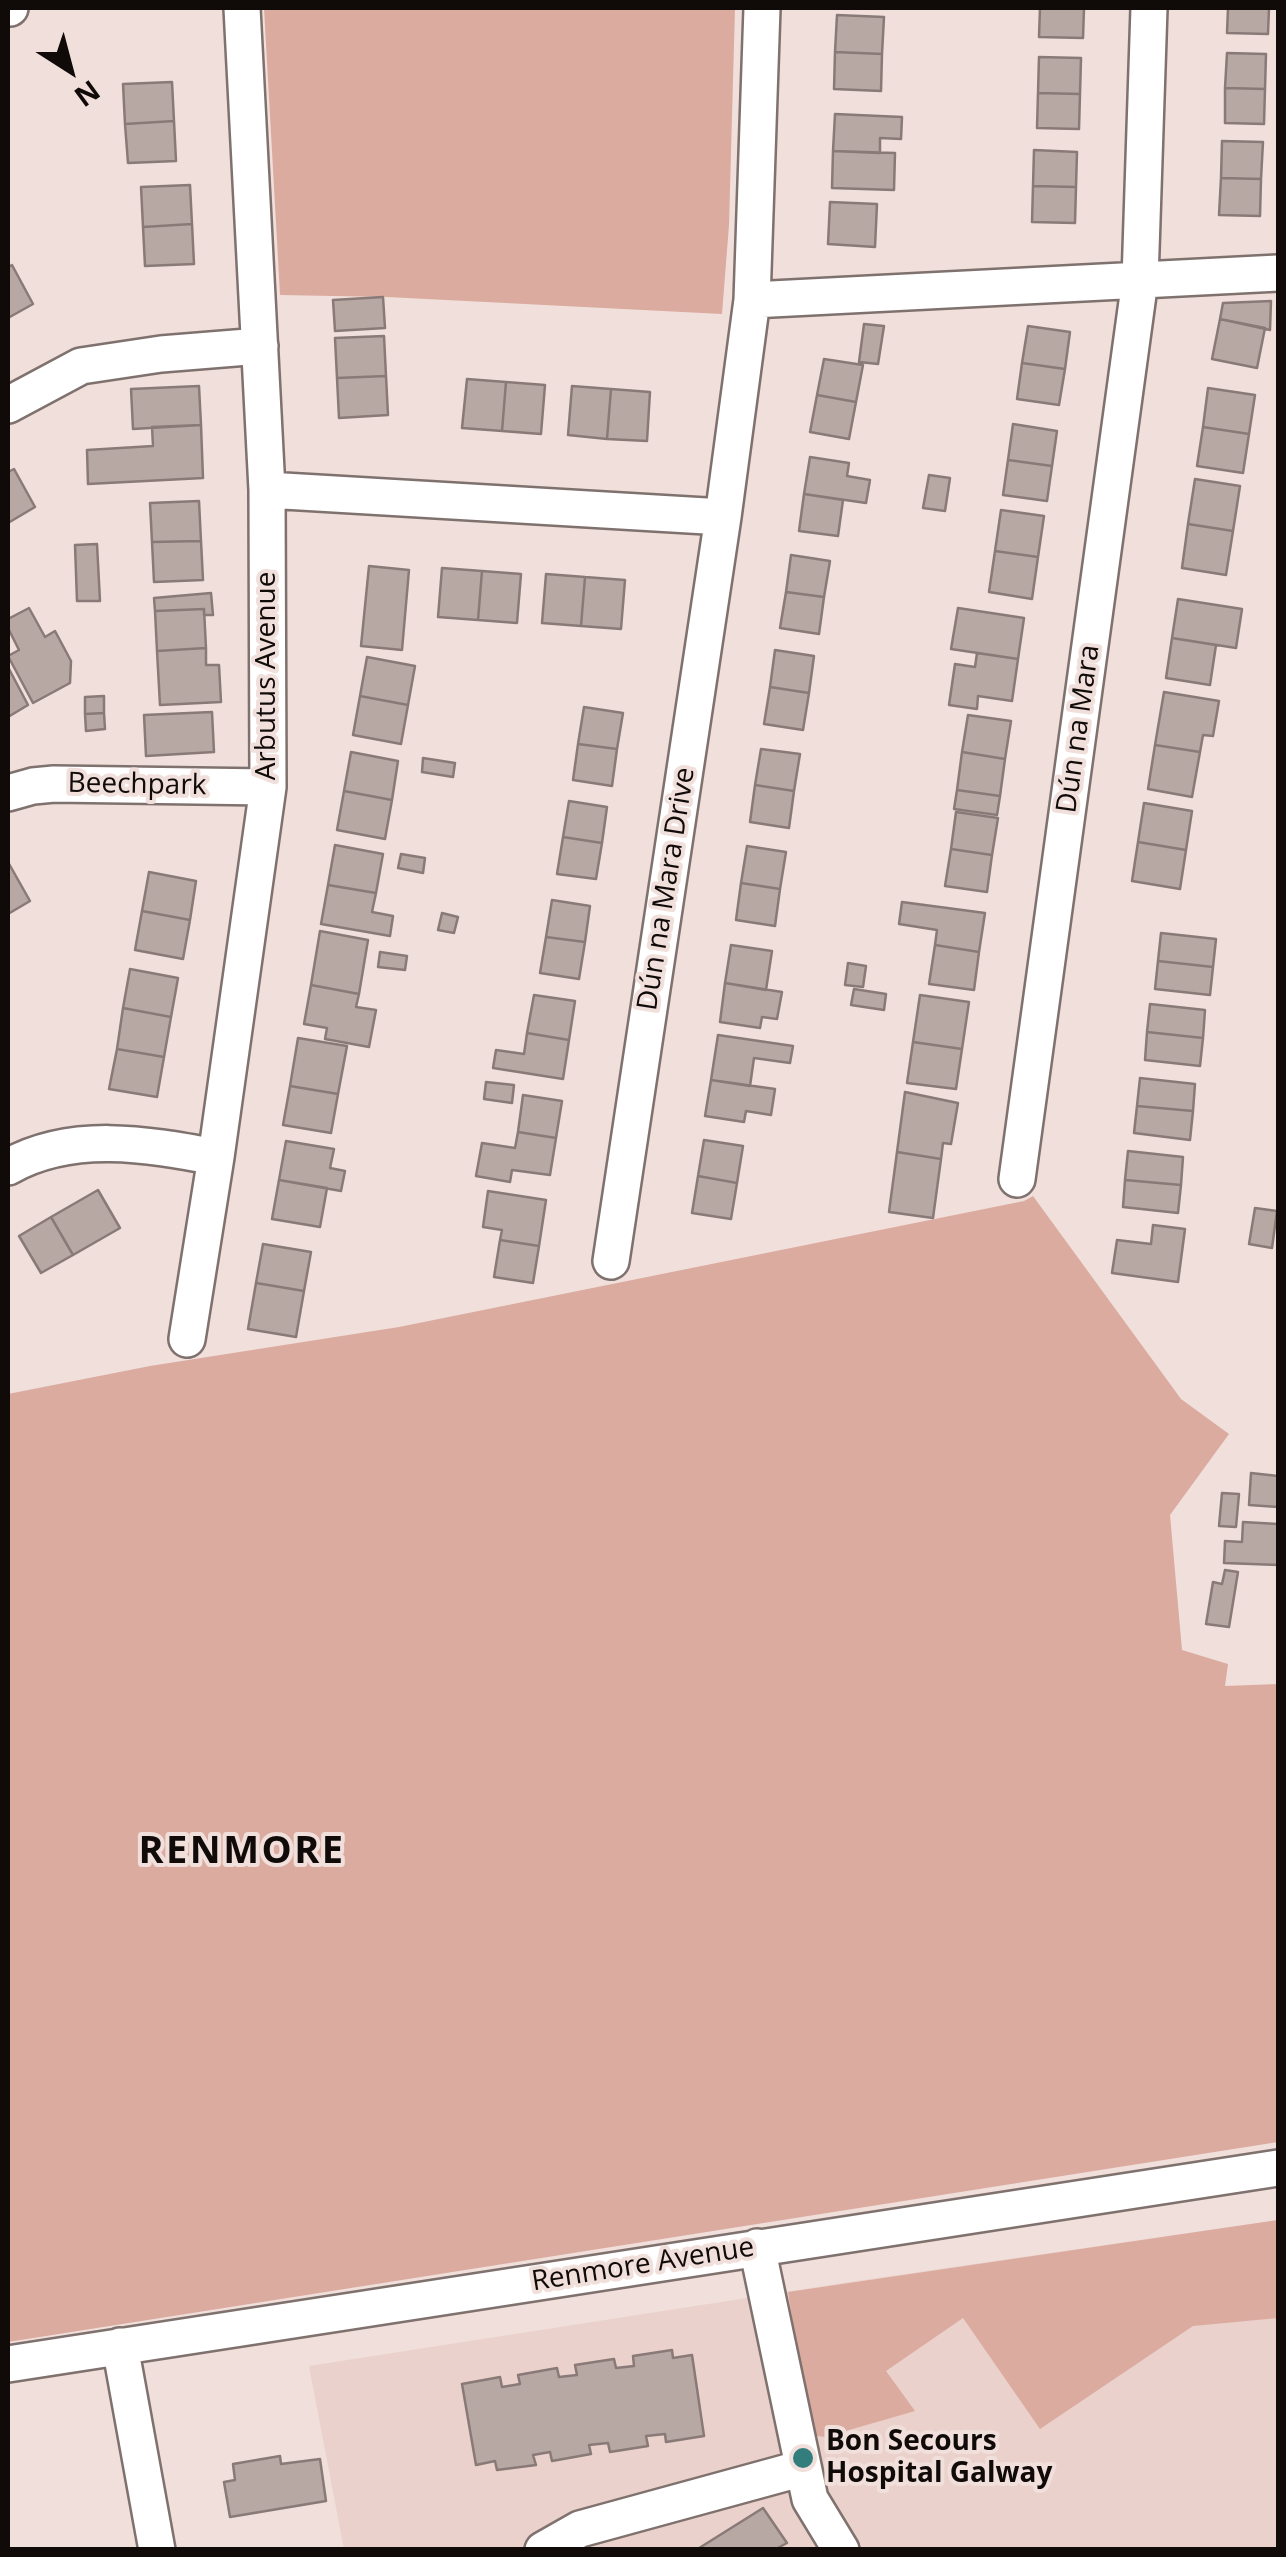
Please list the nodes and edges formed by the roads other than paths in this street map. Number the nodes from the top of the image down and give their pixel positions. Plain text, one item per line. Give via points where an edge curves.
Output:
1 (242, 8) edge
2 (762, 8) edge
3 (1148, 8) edge
4 (1278, 273) edge
5 (1140, 280) junction
6 (752, 300) junction
7 (260, 346) junction
8 (8, 405) edge
9 (266, 490) junction
10 (723, 517) junction
11 (268, 787) junction
12 (8, 793) edge
13 (216, 1157) junction
14 (8, 1167) edge
15 (1018, 1179) dead end
16 (611, 1261) dead end
17 (187, 1339) dead end
18 (1278, 2168) edge
19 (757, 2247) junction
20 (120, 2346) junction
21 (8, 2364) edge
22 (804, 2468) junction
23 (157, 2550) edge
24 (543, 2550) edge
25 (841, 2550) edge

1 - 7 street, Arbutus Avenue
2 - 6 street, Dún na Mara Drive
3 - 5 street, Dún na Mara
4 - 5 street
5 - 6 street
5 - 15 street, Dún na Mara
6 - 10 street, Dún na Mara Drive
7 - 8 street via 81,366
7 - 9 street, Arbutus Avenue
9 - 10 street
9 - 11 street, Arbutus Avenue
10 - 16 street, Dún na Mara Drive
11 - 12 street, Beechpark via 65,784
11 - 13 street, Arbutus Avenue
13 - 14 street via 87,1143 41,1151
13 - 17 street, Arbutus Avenue
18 - 19 street, Renmore Avenue
19 - 20 street, Renmore Avenue
19 - 22 street
20 - 21 street, Renmore Avenue
20 - 23 street
22 - 24 street via 580,2528
22 - 25 street via 810,2499

